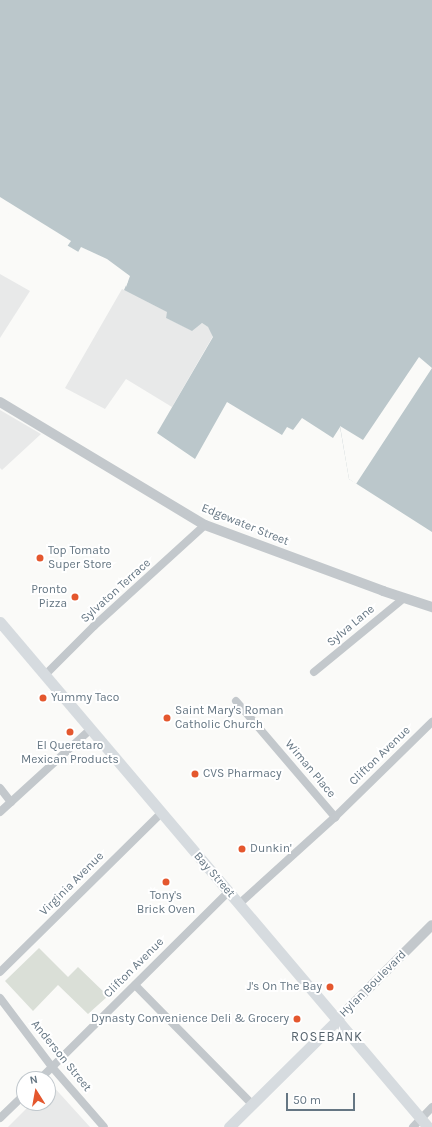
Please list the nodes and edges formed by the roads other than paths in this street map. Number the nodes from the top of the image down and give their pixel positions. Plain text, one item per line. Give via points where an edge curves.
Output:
1 (0, 402) edge
2 (205, 525) junction
3 (404, 598) junction
4 (432, 607) edge
5 (0, 622) edge
6 (314, 672) dead end
7 (45, 675) junction
8 (236, 701) dead end
9 (432, 722) edge
10 (91, 730) junction
11 (0, 788) edge
12 (11, 802) junction
13 (0, 812) edge
14 (161, 813) junction
15 (335, 817) junction
16 (228, 892) junction
17 (239, 904) junction
18 (432, 925) edge
19 (0, 972) edge
20 (135, 985) junction
21 (0, 998) edge
22 (337, 1020) junction
23 (52, 1067) junction
24 (48, 1071) edge
25 (16, 1103) edge
26 (252, 1104) junction
27 (432, 1107) edge
28 (0, 1118) edge
29 (425, 1123) edge
30 (104, 1127) edge
31 (229, 1127) edge
32 (413, 1127) edge

1 - 2 street, Edgewater Street
2 - 3 street, Edgewater Street
2 - 7 street, Sylvaton Terrace via 94,626
3 - 4 street, Edgewater Street
3 - 6 street, Sylva Lane
5 - 7 main road, Bay Street
7 - 10 main road, Bay Street
8 - 15 street, Wiman Place
9 - 15 street, Clifton Avenue
10 - 12 street
10 - 14 main road, Bay Street
11 - 12 street
12 - 13 street
14 - 16 main road, Bay Street
14 - 19 street, Virginia Avenue
15 - 17 street, Clifton Avenue
16 - 17 main road, Bay Street
16 - 20 street, Clifton Avenue
17 - 22 main road, Bay Street
18 - 22 street, Hylan Boulevard
20 - 23 street, Clifton Avenue
20 - 26 street
21 - 23 street, Anderson Street
22 - 26 main road, Hylan Boulevard
22 - 29 main road, Bay Street
23 - 24 street, Clifton Avenue
23 - 30 street, Anderson Street
25 - 28 street
26 - 31 main road, Hylan Boulevard
27 - 29 street
29 - 32 street

